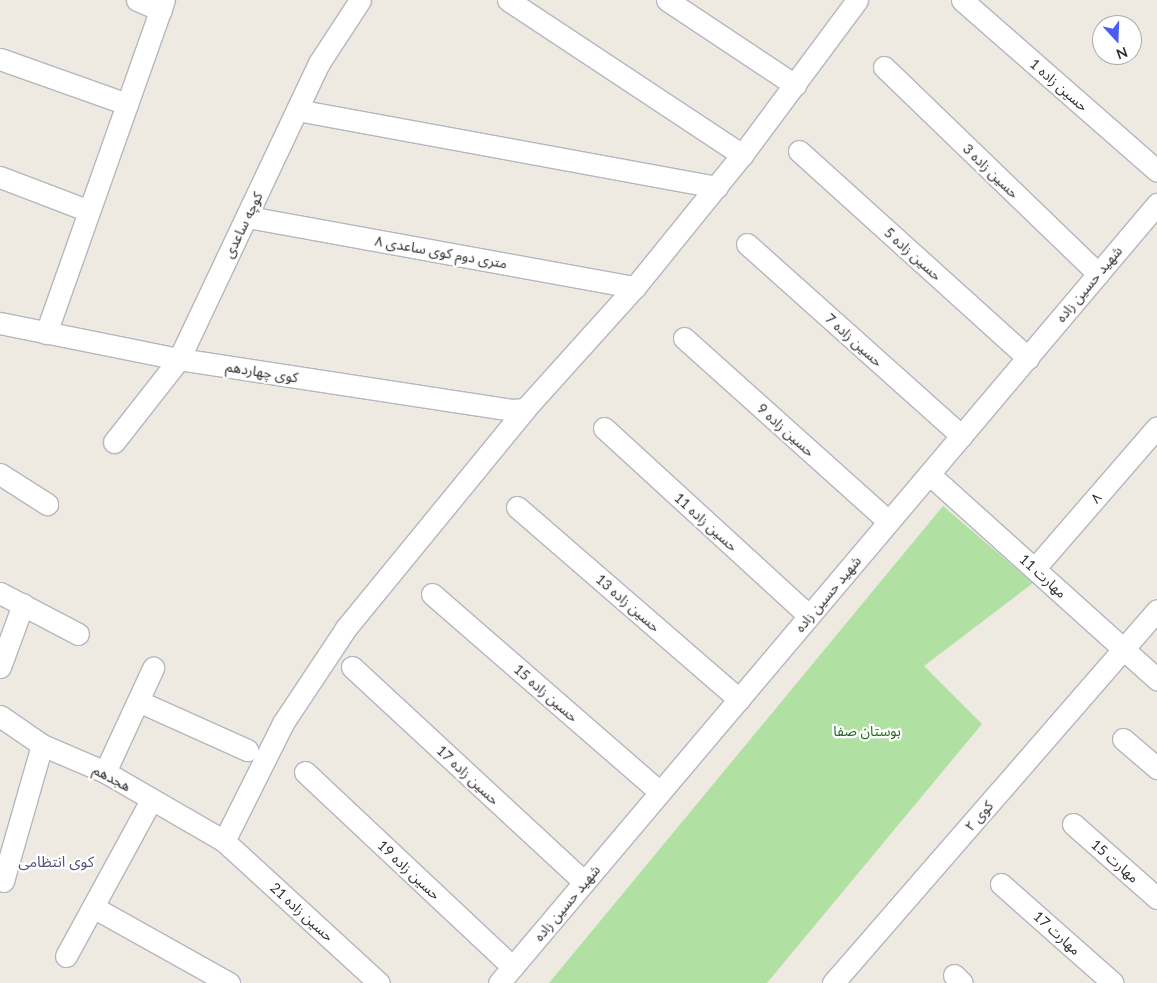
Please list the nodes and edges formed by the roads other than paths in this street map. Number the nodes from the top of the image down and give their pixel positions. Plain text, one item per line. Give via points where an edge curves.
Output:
1 (137, 0) edge
2 (360, 0) edge
3 (508, 0) edge
4 (667, 0) edge
5 (962, 0) edge
6 (855, 1) edge
7 (162, 5) edge
8 (0, 59) edge
9 (884, 67) dead end
10 (794, 85) junction
11 (127, 104) junction
12 (297, 110) junction
13 (799, 151) dead end
14 (742, 155) junction
15 (1157, 171) edge
16 (0, 177) edge
17 (716, 187) junction
18 (1157, 204) edge
19 (89, 211) junction
20 (248, 217) junction
21 (747, 244) dead end
22 (1098, 274) junction
23 (635, 287) junction
24 (0, 323) edge
25 (46, 333) junction
26 (684, 338) dead end
27 (1028, 358) junction
28 (178, 359) junction
29 (525, 410) junction
30 (1157, 427) edge
31 (604, 428) dead end
32 (962, 436) junction
33 (114, 442) dead end
34 (0, 474) edge
35 (929, 474) junction
36 (47, 504) dead end
37 (517, 506) dead end
38 (889, 522) junction
39 (1035, 568) junction
40 (0, 593) edge
41 (432, 594) dead end
42 (23, 604) junction
43 (1157, 610) edge
44 (810, 616) junction
45 (78, 634) dead end
46 (1124, 649) junction
47 (0, 667) edge
48 (352, 667) dead end
49 (153, 668) dead end
50 (1157, 678) edge
51 (739, 699) junction
52 (138, 701) junction
53 (0, 716) edge
54 (1123, 739) dead end
55 (42, 745) junction
56 (247, 750) dead end
57 (1157, 768) edge
58 (105, 772) junction
59 (305, 772) dead end
60 (660, 792) junction
61 (151, 800) junction
62 (1073, 824) dead end
63 (224, 841) junction
64 (3, 881) dead end
65 (584, 882) junction
66 (1001, 884) dead end
67 (1157, 898) edge
68 (93, 907) junction
69 (66, 956) dead end
70 (506, 975) edge
71 (229, 983) edge
72 (379, 983) edge
73 (833, 983) edge
74 (1112, 983) edge

1 - 7 street
2 - 12 street, کوچه ساعدی via 318,63
3 - 14 street
4 - 10 street
5 - 15 street, حسین زاده 1
6 - 10 street
7 - 11 street
8 - 11 street
9 - 22 street, حسین زاده 3
10 - 14 street
11 - 19 street
12 - 17 street
12 - 20 street, کوچه ساعدی
13 - 27 street, حسین زاده 5
14 - 17 street
16 - 19 street
17 - 23 street
18 - 22 street, شهید حسین زاده
19 - 25 street
20 - 23 street, ۸ متری دوم کوی ساعدی
20 - 28 street, کوچه ساعدی
21 - 32 street, حسین زاده 7
22 - 27 street, شهید حسین زاده
23 - 29 street
24 - 25 street, کوی چهاردهم
25 - 28 street, کوی چهاردهم
26 - 38 street, حسین زاده 9
27 - 32 street, شهید حسین زاده
28 - 29 street, کوی چهاردهم
28 - 33 street, کوچه ساعدی
29 - 63 street via 346,628 283,723
30 - 39 street, ۸
31 - 44 street, حسین زاده 11
32 - 35 street, شهید حسین زاده
34 - 36 street
35 - 38 street, شهید حسین زاده
35 - 39 street, مهارت 11
37 - 51 street, حسین زاده 13
38 - 44 street, شهید حسین زاده
39 - 46 street, مهارت 11
40 - 42 street
41 - 60 street, حسین زاده 15
42 - 45 street
42 - 47 street
43 - 46 street, کوی ۲
44 - 51 street, شهید حسین زاده
46 - 50 street, مهارت 11
46 - 73 street, کوی ۲
48 - 65 street, حسین زاده 17
49 - 52 street
51 - 60 street, شهید حسین زاده
52 - 56 street
52 - 58 street
53 - 55 street, هجدهم
54 - 57 street
55 - 58 street, هجدهم
55 - 64 street
58 - 61 street, هجدهم
59 - 70 street, حسین زاده 19
60 - 65 street, شهید حسین زاده
61 - 63 street, هجدهم
61 - 68 street
62 - 67 street, مهارت 15
63 - 72 street, حسین زاده 21
65 - 70 street, شهید حسین زاده
66 - 74 street, مهارت 17
68 - 69 street
68 - 71 street

